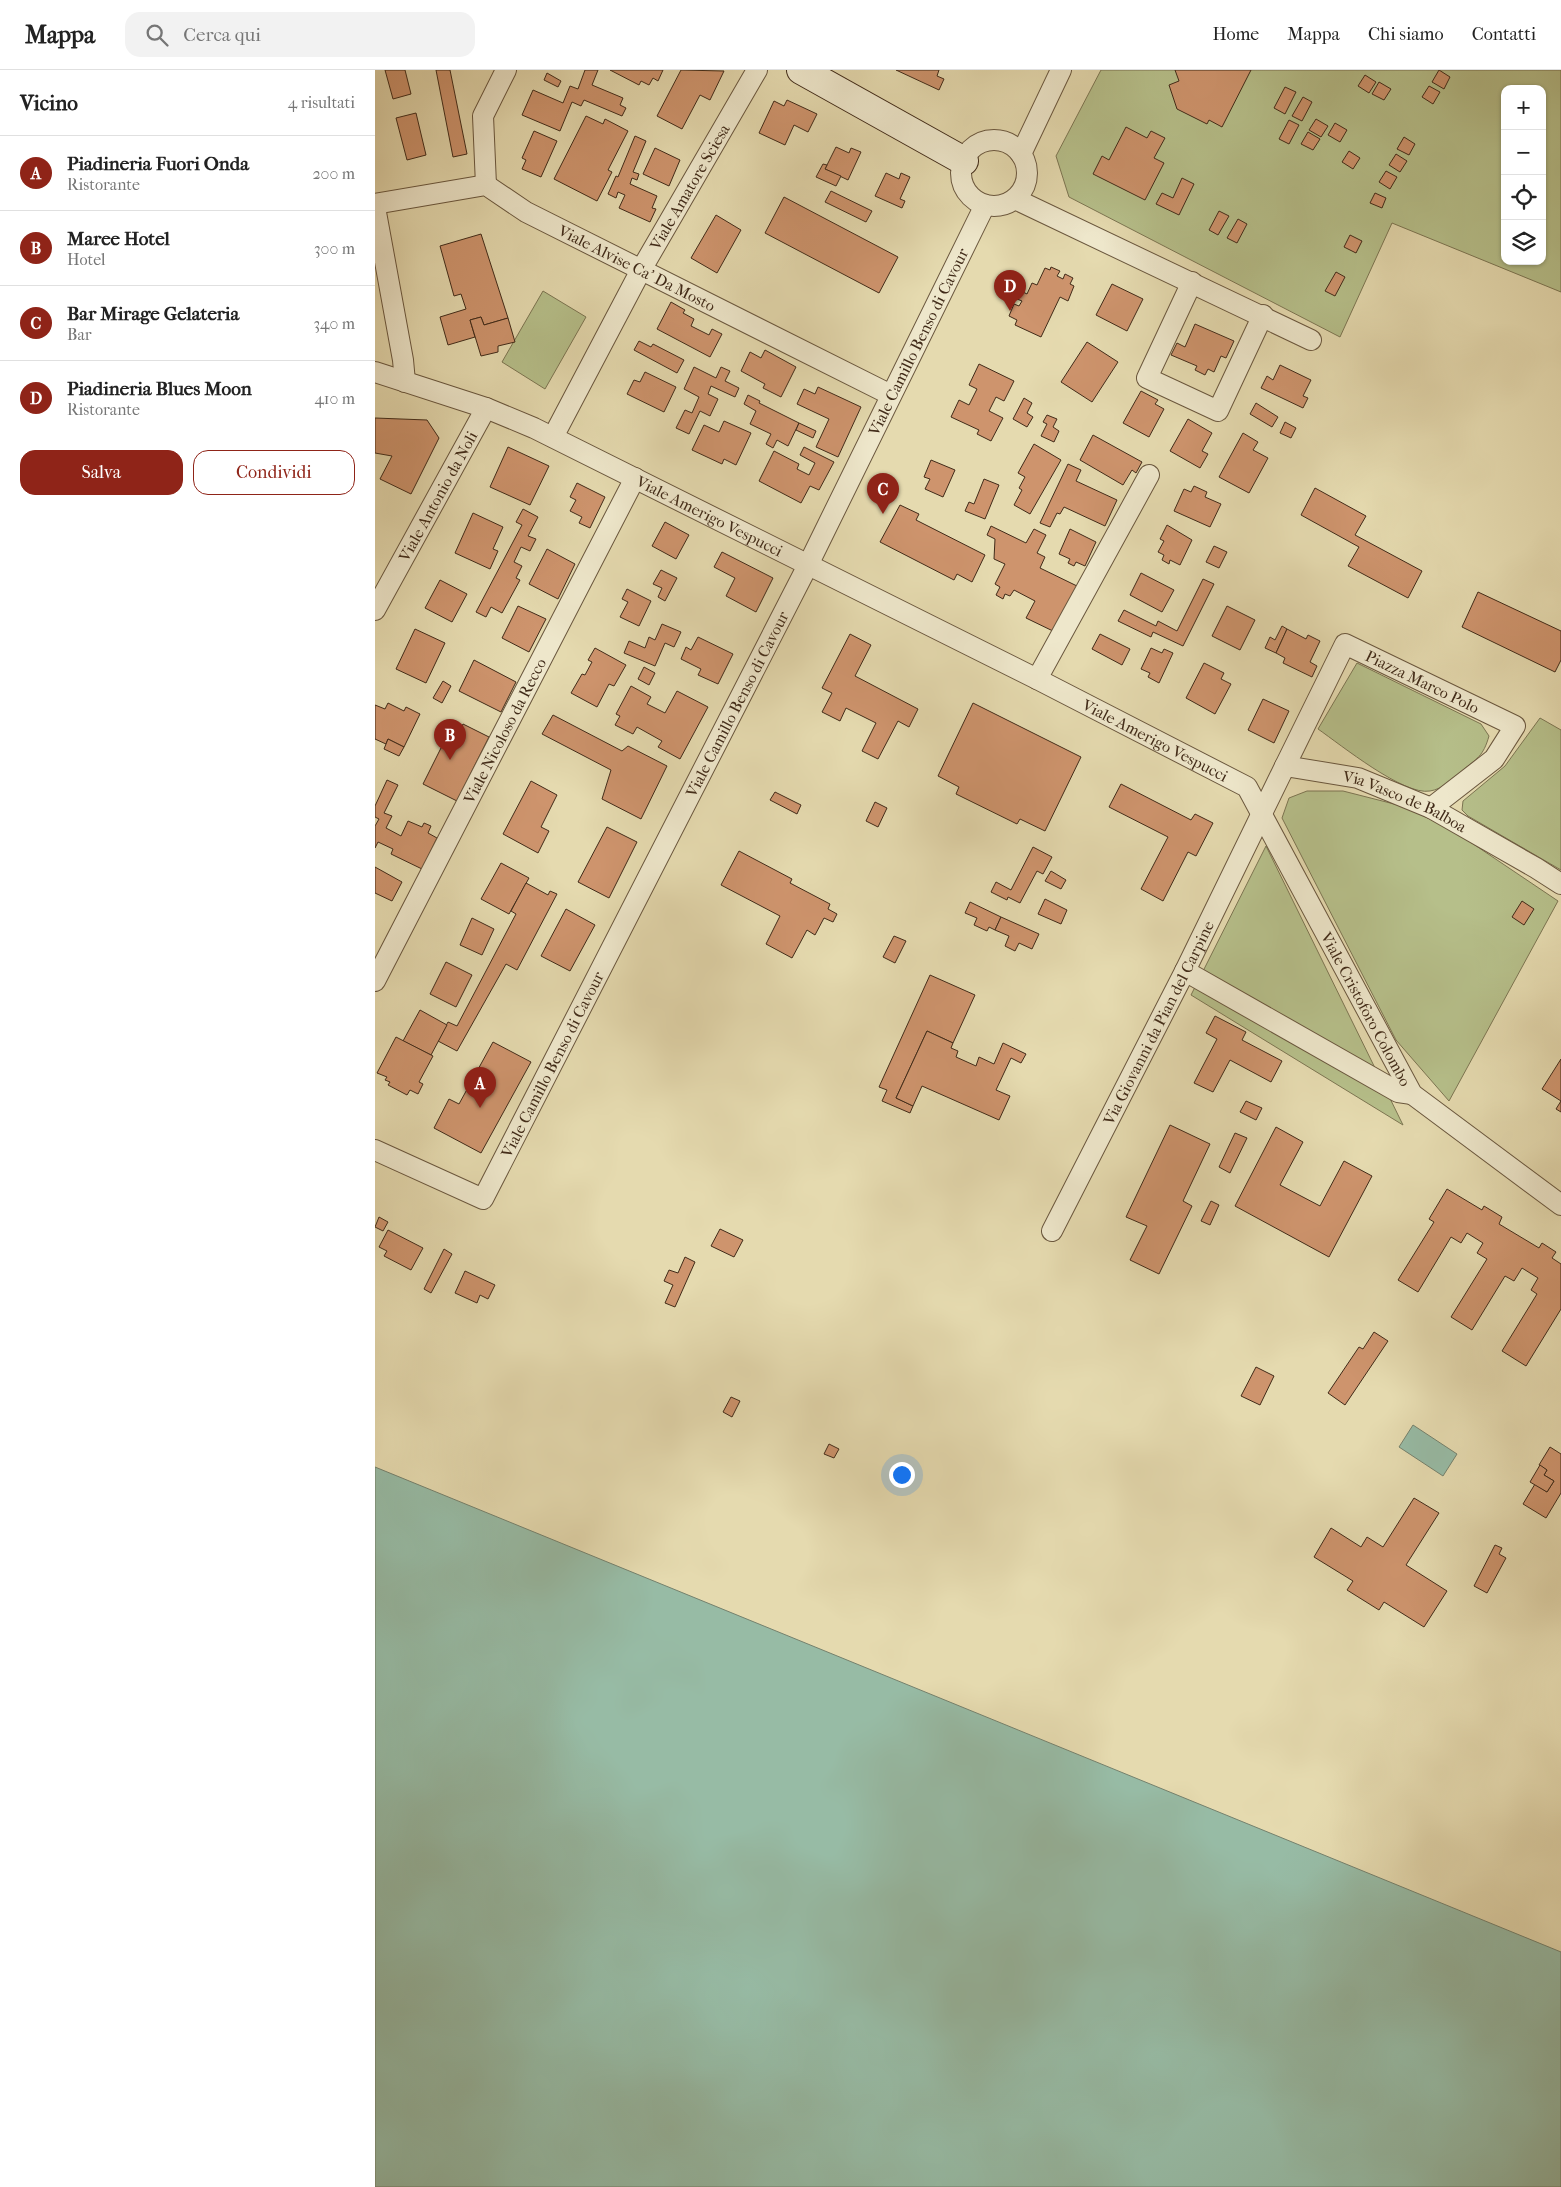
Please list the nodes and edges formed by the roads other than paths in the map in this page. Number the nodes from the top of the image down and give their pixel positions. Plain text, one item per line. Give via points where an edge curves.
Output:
1 (506, 70) edge
2 (757, 70) edge
3 (801, 70) edge
4 (1061, 70) edge
5 (1021, 154) junction
6 (964, 161) junction
7 (486, 185) junction
8 (1015, 199) junction
9 (985, 205) junction
10 (375, 206) edge
11 (641, 270) junction
12 (1192, 282) junction
13 (1263, 315) junction
14 (1311, 340) dead end
15 (375, 372) edge
16 (405, 382) junction
17 (891, 395) junction
18 (486, 408) junction
19 (553, 437) junction
20 (1149, 476) dead end
21 (635, 478) junction
22 (808, 564) junction
23 (375, 610) edge
24 (1037, 679) junction
25 (1285, 766) junction
26 (1431, 808) junction
27 (1262, 813) junction
28 (1561, 884) edge
29 (1185, 970) junction
30 (375, 981) edge
31 (1412, 1094) junction
32 (375, 1150) edge
33 (1561, 1205) edge
34 (1052, 1231) dead end

1 - 7 street via 483,116
2 - 11 street, Viale Amatore Sciesa
3 - 6 street
4 - 5 street
5 - 6 street via 1014,147 995,140 977,146
5 - 8 street via 1026,182
6 - 9 street via 961,172 967,192
7 - 10 street
7 - 11 street, Viale Alvise Ca' Da Mosto via 526,212
8 - 9 street via 1006,204
8 - 12 street
9 - 17 street, Viale Camillo Benso di Cavour
10 - 16 street
11 - 17 street, Viale Alvise Ca' Da Mosto
11 - 19 street, Viale Amatore Sciesa
12 - 13 street
12 - 13 street via 1147,378 1218,411
13 - 14 street
15 - 16 street, Viale Amerigo Vespucci
16 - 18 street, Viale Amerigo Vespucci
17 - 22 street, Viale Camillo Benso di Cavour
18 - 19 street, Viale Amerigo Vespucci
18 - 23 street, Viale Antonio da Noli
19 - 21 street, Viale Amerigo Vespucci
20 - 24 street
21 - 22 street, Viale Amerigo Vespucci
21 - 30 street, Viale Nicoloso da Recco
22 - 24 street, Viale Amerigo Vespucci
22 - 32 street, Viale Camillo Benso di Cavour via 483,1199
24 - 27 street, Viale Amerigo Vespucci via 1247,787
25 - 26 street, Via Vasco de Balboa via 1358,778
25 - 26 street, Piazza Marco Polo via 1345,644 1515,726 1494,759
25 - 27 street
26 - 28 street, Via Vasco de Balboa
27 - 29 street, Via Giovanni da Pian del Carpine
27 - 31 street, Viale Cristoforo Colombo
29 - 31 street via 1397,1092
29 - 34 street, Via Giovanni da Pian del Carpine
31 - 33 street, Viale Cristoforo Colombo

